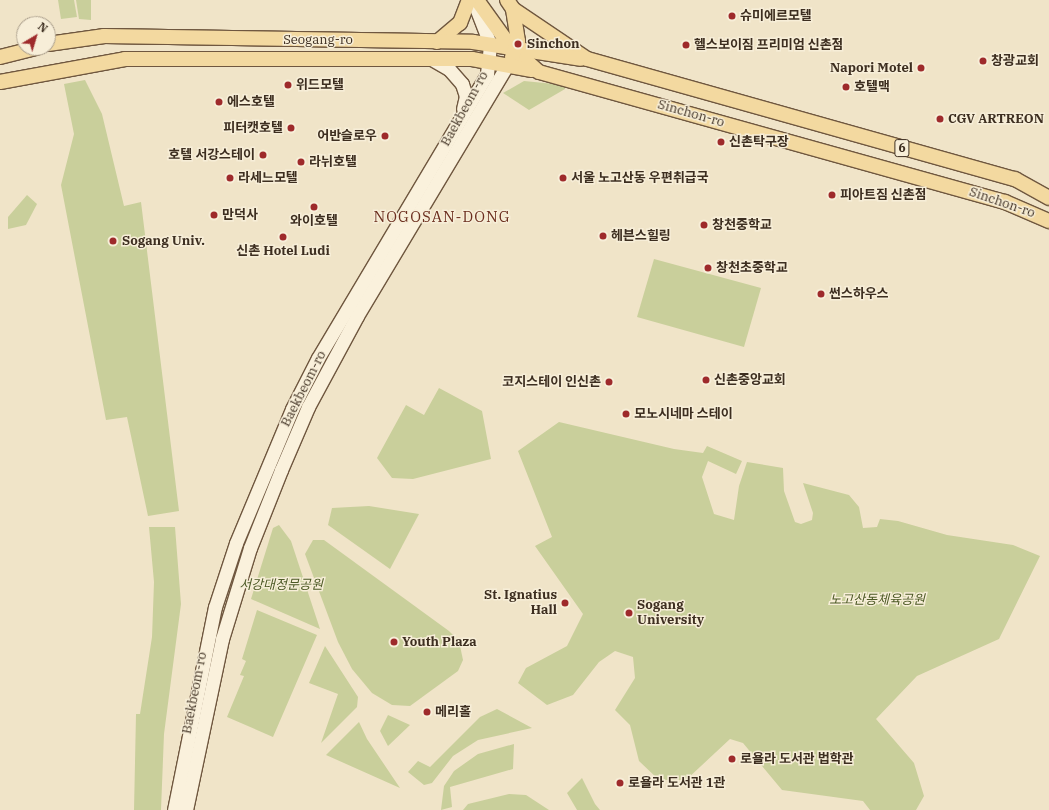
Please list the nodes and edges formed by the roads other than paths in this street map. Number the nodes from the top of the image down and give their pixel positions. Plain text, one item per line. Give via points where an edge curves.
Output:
1 (469, 0) edge
2 (472, 0) edge
3 (477, 0) edge
4 (510, 5) edge
5 (213, 36) junction
6 (289, 40) junction
7 (436, 42) junction
8 (56, 43) edge
9 (490, 44) junction
10 (516, 51) junction
11 (16, 53) edge
12 (0, 57) edge
13 (211, 58) junction
14 (430, 58) junction
15 (290, 59) junction
16 (587, 59) junction
17 (490, 61) junction
18 (508, 64) junction
19 (539, 72) junction
20 (0, 82) edge
21 (455, 129) junction
22 (1049, 198) edge
23 (1049, 221) edge
24 (194, 701) junction
25 (204, 718) junction
26 (183, 755) junction
27 (192, 772) junction
28 (174, 810) edge
29 (186, 810) edge

1 - 7 main road via 460,23
2 - 9 main road, Baekbeom-ro
3 - 10 main road, Sinchon-ro / 6
4 - 10 main road via 518,41
4 - 16 main road, Sinchon-ro / 6
5 - 6 main road, Seogang-ro
5 - 8 main road, Seogang-ro via 104,36
5 - 13 main road via 226,47 222,54
6 - 7 main road, Seogang-ro
6 - 15 main road via 276,49
7 - 9 main road, Seogang-ro
9 - 10 main road, Seogang-ro
9 - 17 main road, Baekbeom-ro
10 - 16 main road, Seogang-ro
10 - 18 main road, Baekbeom-ro
10 - 19 main road, Sinchon-ro / 6
11 - 12 main road
13 - 15 main road, Seogang-ro
13 - 20 main road, Seogang-ro via 125,59
14 - 15 main road, Seogang-ro
14 - 17 main road, Seogang-ro
14 - 21 main road via 449,69 464,90 466,104
16 - 22 main road, Sinchon-ro / 6 via 1014,179
17 - 18 main road, Seogang-ro
17 - 21 main road, Baekbeom-ro via 487,74
18 - 19 main road
18 - 25 main road, Baekbeom-ro via 370,294 308,407 250,548 222,639
19 - 23 main road, Sinchon-ro / 6 via 1005,202
21 - 24 main road, Baekbeom-ro via 318,358 292,409 236,543 208,632
24 - 25 main road via 196,724
24 - 26 main road, Baekbeom-ro
25 - 27 main road, Baekbeom-ro
26 - 27 main road via 190,760
26 - 28 main road, Baekbeom-ro
27 - 29 main road, Baekbeom-ro

